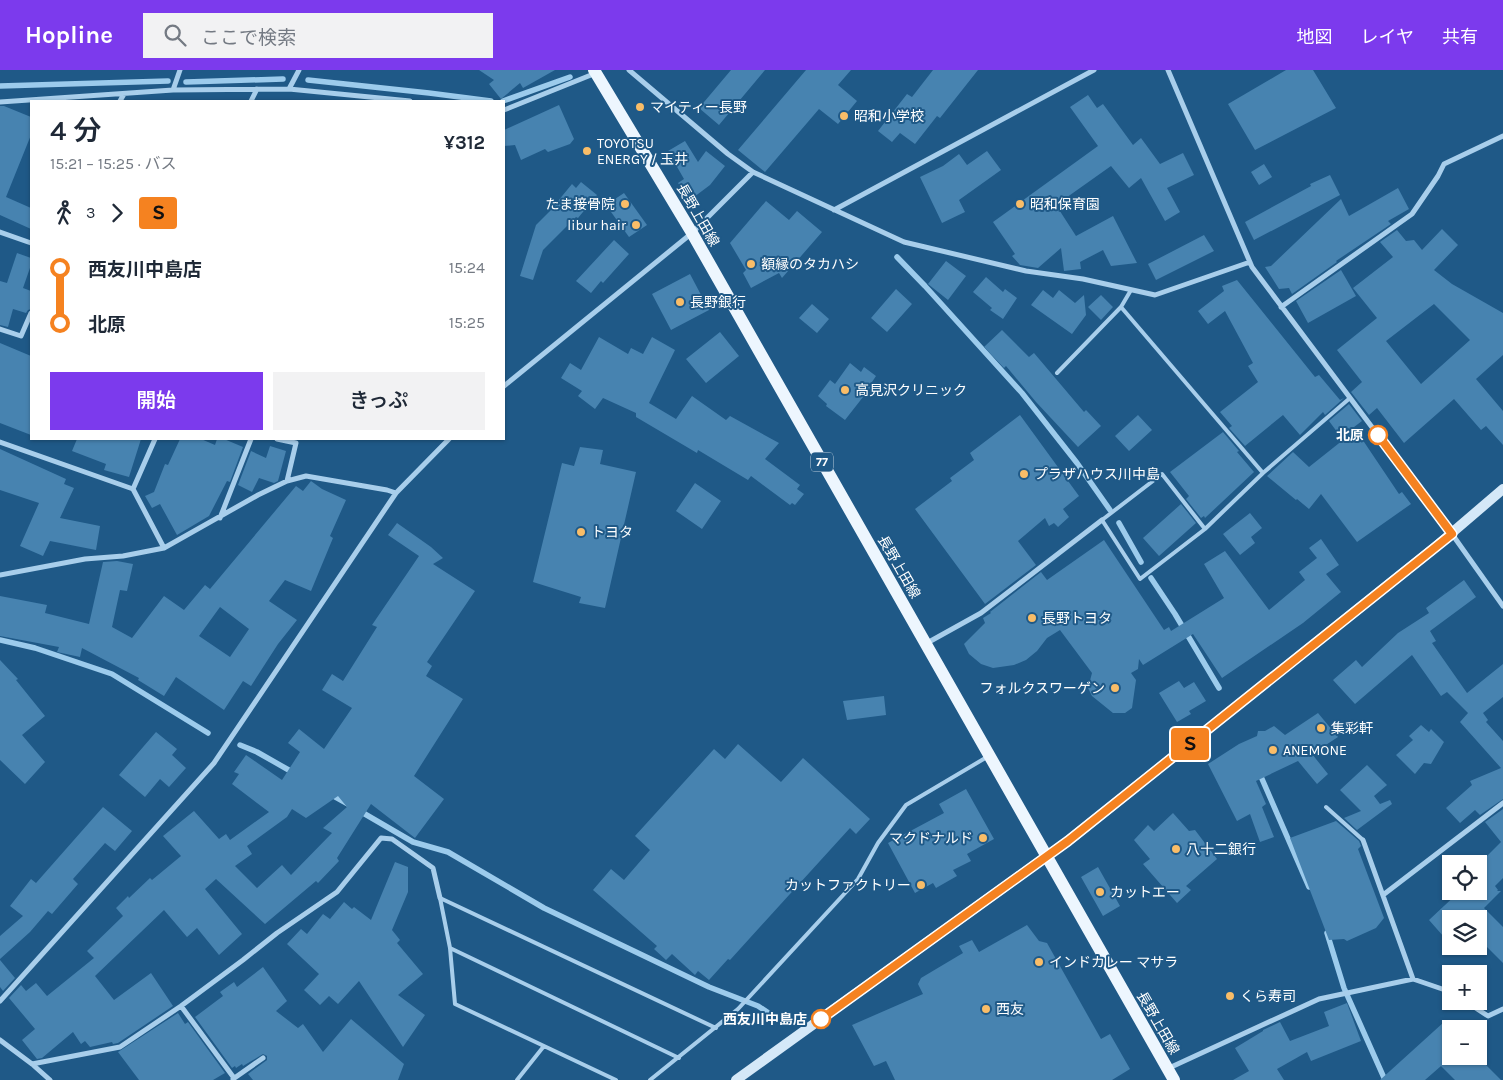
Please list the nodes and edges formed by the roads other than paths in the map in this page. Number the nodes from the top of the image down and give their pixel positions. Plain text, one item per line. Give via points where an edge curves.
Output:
1 (180, 70) edge
2 (299, 70) edge
3 (629, 70) edge
4 (1094, 70) edge
5 (1168, 70) edge
6 (596, 71) edge
7 (257, 89) junction
8 (290, 89) junction
9 (173, 90) junction
10 (124, 94) junction
11 (370, 99) edge
12 (30, 100) edge
13 (31, 100) edge
14 (121, 100) edge
15 (252, 100) edge
16 (390, 100) edge
17 (0, 102) edge
18 (505, 110) edge
19 (1503, 136) edge
20 (752, 172) junction
21 (834, 210) junction
22 (0, 232) edge
23 (692, 232) junction
24 (30, 243) edge
25 (1250, 262) junction
26 (1131, 290) junction
27 (1121, 307) junction
28 (1281, 307) junction
29 (30, 315) edge
30 (0, 329) edge
31 (1057, 373) dead end
32 (505, 385) edge
33 (1350, 398) junction
34 (155, 440) edge
35 (251, 440) edge
36 (282, 440) edge
37 (448, 440) edge
38 (0, 442) edge
39 (1263, 473) junction
40 (287, 481) junction
41 (1503, 489) edge
42 (133, 490) junction
43 (396, 493) junction
44 (220, 518) junction
45 (1102, 520) junction
46 (1205, 529) junction
47 (1452, 534) junction
48 (164, 548) junction
49 (0, 575) edge
50 (1503, 606) edge
51 (925, 644) junction
52 (989, 756) junction
53 (1503, 803) edge
54 (1326, 806) dead end
55 (1364, 840) joint
56 (1046, 857) junction
57 (1383, 896) junction
58 (440, 898) junction
59 (450, 948) junction
60 (1413, 979) junction
61 (1442, 989) edge
62 (0, 1000) edge
63 (181, 1006) junction
64 (1503, 1009) edge
65 (1479, 1010) edge
66 (716, 1028) junction
67 (0, 1040) edge
68 (544, 1046) junction
69 (263, 1058) dead end
70 (679, 1058) junction
71 (32, 1064) junction
72 (1171, 1074) edge
73 (232, 1079) edge
74 (50, 1080) edge
75 (517, 1080) edge
76 (616, 1080) edge
77 (650, 1080) edge
78 (736, 1080) edge

1 - 9 street
2 - 8 street
3 - 20 street
4 - 21 street
5 - 25 street
6 - 18 street
6 - 23 main road, 長野上田線 / 77
7 - 8 street
7 - 9 street
7 - 15 street
8 - 11 street
9 - 10 street
10 - 13 street
10 - 14 street
11 - 16 street
12 - 17 street
19 - 28 street via 1444,164 1412,214
20 - 21 street
20 - 23 street
21 - 26 street via 904,242 1026,271
22 - 24 street
23 - 32 street
23 - 51 main road, 長野上田線 / 77
25 - 26 street via 1154,295
25 - 28 street
26 - 27 lane
27 - 31 lane
27 - 39 lane
28 - 33 street
29 - 30 street via 21,336
33 - 39 lane
33 - 47 street
34 - 42 street
35 - 44 street
36 - 40 street via 296,443
37 - 43 street
38 - 42 street
39 - 46 lane
40 - 43 street via 306,476
40 - 44 street
41 - 47 street
42 - 48 street
43 - 62 street via 214,763
44 - 48 street
45 - 46 lane via 1162,474
45 - 46 lane via 1140,579
45 - 51 street via 981,613
47 - 50 street
47 - 56 street
48 - 49 street
51 - 52 main road, 長野上田線 / 77
52 - 56 main road, 長野上田線 / 77
52 - 66 lane via 906,805 878,843 858,879 738,1009
53 - 57 street
54 - 55 lane
55 - 57 street
56 - 72 main road, 長野上田線 / 77
56 - 78 street
57 - 60 street
58 - 59 lane
58 - 63 street via 433,868 392,839 381,838 337,892
58 - 66 lane
59 - 68 lane via 455,1004
59 - 70 lane
60 - 61 street
60 - 72 street via 1319,999
63 - 71 street via 120,1047
63 - 73 street
64 - 65 street via 1488,1016
66 - 70 lane
67 - 71 street
68 - 75 lane
68 - 76 lane
69 - 73 street
70 - 77 lane
71 - 74 street

